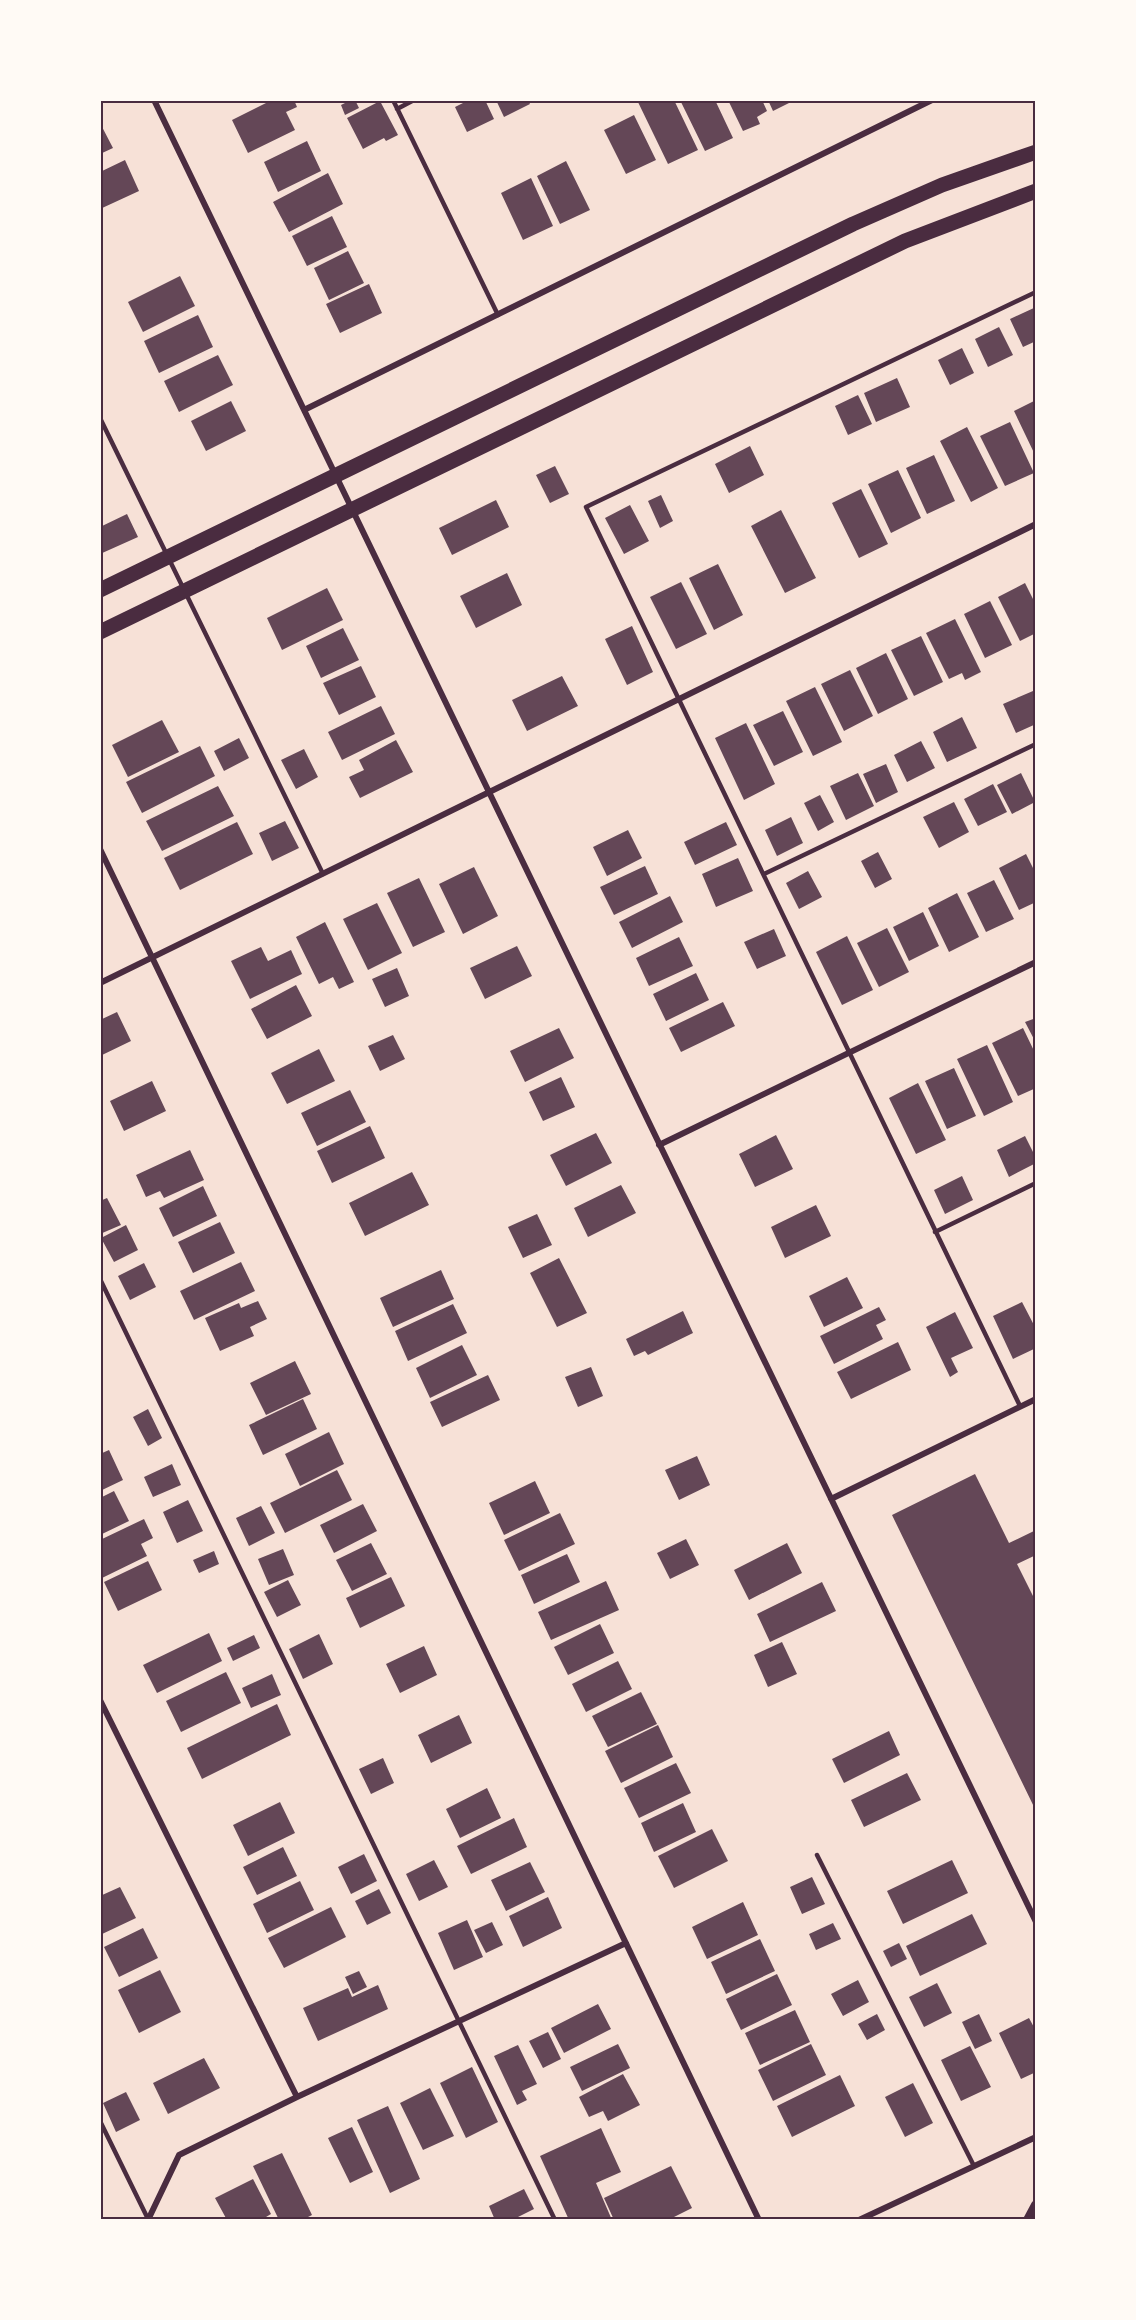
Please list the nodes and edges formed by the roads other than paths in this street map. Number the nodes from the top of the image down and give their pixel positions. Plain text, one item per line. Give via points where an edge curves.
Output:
1 (154, 100) edge
2 (393, 100) edge
3 (414, 100) edge
4 (932, 100) edge
5 (397, 109) junction
6 (1035, 153) edge
7 (1035, 191) edge
8 (1035, 292) edge
9 (498, 315) junction
10 (304, 410) junction
11 (100, 418) edge
12 (1035, 524) edge
13 (100, 590) edge
14 (100, 632) edge
15 (680, 699) junction
16 (1035, 744) edge
17 (489, 792) junction
18 (100, 849) edge
19 (323, 874) junction
20 (764, 874) junction
21 (152, 958) junction
22 (1035, 962) edge
23 (100, 983) edge
24 (850, 1052) junction
25 (659, 1145) junction
26 (1035, 1183) edge
27 (935, 1232) junction
28 (100, 1279) edge
29 (1035, 1399) edge
30 (1020, 1406) junction
31 (831, 1499) junction
32 (100, 1700) edge
33 (817, 1855) dead end
34 (1035, 1922) edge
35 (626, 1943) junction
36 (458, 2022) junction
37 (297, 2097) junction
38 (100, 2121) edge
39 (1035, 2137) edge
40 (973, 2164) junction
41 (1035, 2205) edge
42 (148, 2219) edge
43 (555, 2220) edge
44 (759, 2220) edge
45 (859, 2220) edge
46 (1028, 2220) edge

1 - 10 street
2 - 5 lane
3 - 5 lane
4 - 9 street
5 - 9 lane
6 - 13 main road via 942,185 853,224
7 - 14 main road via 905,241
8 - 15 lane via 586,507
9 - 10 street
10 - 17 street
11 - 19 lane
12 - 15 street
15 - 17 street
15 - 20 lane
16 - 20 lane
17 - 19 street
17 - 25 street
18 - 21 street
19 - 21 street
20 - 24 lane
21 - 23 street
21 - 35 street
22 - 24 street
24 - 25 street
24 - 27 lane
25 - 31 street
26 - 27 lane
27 - 30 lane
28 - 36 lane
29 - 30 street
30 - 31 street
31 - 34 street
32 - 37 street
33 - 40 lane
35 - 36 street
35 - 44 street
36 - 37 street
36 - 43 lane
37 - 42 street via 179,2156
38 - 42 lane
39 - 40 street
40 - 45 street
41 - 46 street

